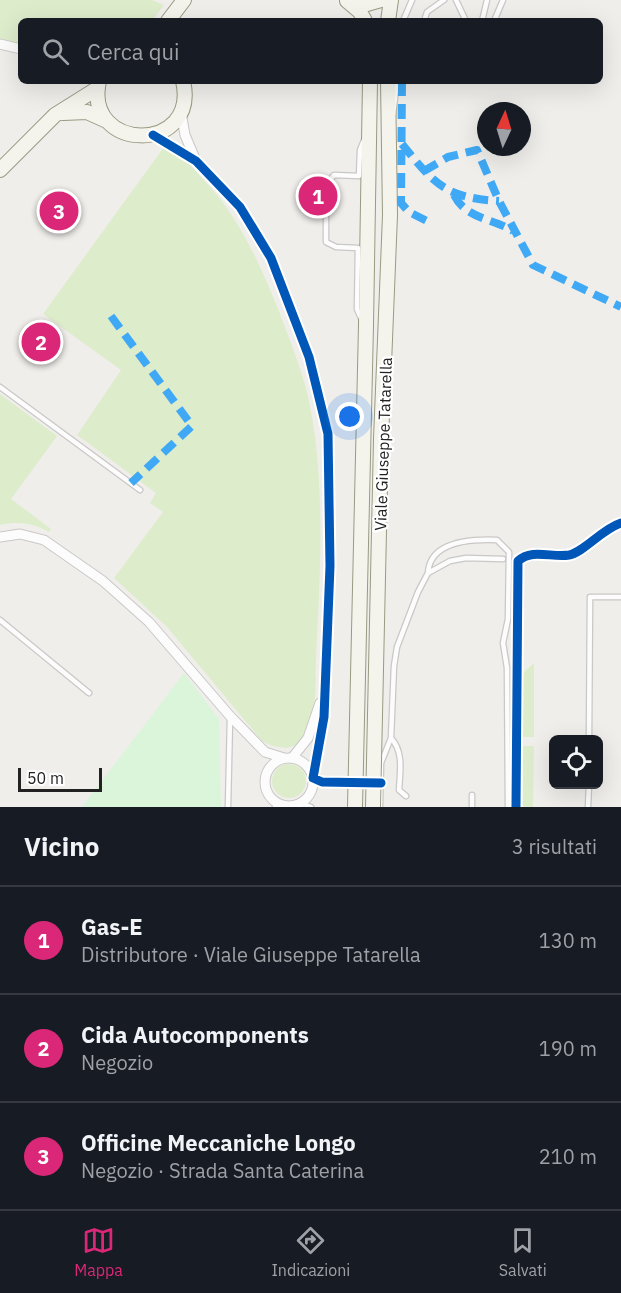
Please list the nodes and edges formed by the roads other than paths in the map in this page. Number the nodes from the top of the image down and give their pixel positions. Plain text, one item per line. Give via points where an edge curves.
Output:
1 (184, 0) edge
2 (347, 0) edge
3 (381, 0) edge
4 (391, 0) edge
5 (412, 0) edge
6 (444, 0) edge
7 (456, 0) edge
8 (487, 0) edge
9 (503, 0) edge
10 (170, 18) edge
11 (363, 18) edge
12 (388, 18) edge
13 (404, 18) edge
14 (425, 18) edge
15 (465, 18) edge
16 (483, 18) edge
17 (495, 18) edge
18 (0, 44) edge
19 (18, 48) edge
20 (183, 84) edge
21 (370, 84) edge
22 (388, 84) edge
23 (397, 84) edge
24 (99, 85) edge
25 (181, 112) junction
26 (55, 115) junction
27 (108, 122) junction
28 (370, 126) junction
29 (388, 126) junction
30 (153, 135) junction
31 (196, 161) junction
32 (0, 170) edge
33 (366, 329) junction
34 (0, 387) edge
35 (140, 490) dead end
36 (0, 537) edge
37 (502, 559) dead end
38 (428, 573) junction
39 (621, 597) edge
40 (0, 620) edge
41 (89, 693) dead end
42 (323, 695) junction
43 (230, 716) junction
44 (589, 735) edge
45 (391, 738) junction
46 (266, 752) junction
47 (288, 758) junction
48 (267, 771) junction
49 (313, 778) junction
50 (339, 783) tunnel mouth
51 (589, 789) edge
52 (472, 795) dead end
53 (406, 796) dead end
54 (301, 803) junction
55 (276, 805) edge
56 (228, 807) edge
57 (311, 807) edge
58 (355, 807) edge
59 (373, 807) edge
60 (380, 807) edge
61 (472, 807) edge
62 (508, 807) edge
63 (588, 807) edge

1 - 10 main road
2 - 3 main road via 367,4
2 - 11 main road
4 - 12 main road
5 - 13 lane
6 - 14 lane
7 - 15 lane
8 - 16 lane
9 - 17 lane
18 - 19 street
20 - 25 main road
21 - 28 main road, Viale Giuseppe Tatarella
22 - 29 main road, Viale Giuseppe Tatarella
23 - 29 lane via 395,112
24 - 26 main road
24 - 27 main road via 102,111
25 - 30 main road via 170,126
25 - 31 street
26 - 27 main road via 87,111
26 - 32 main road
27 - 30 main road via 129,135
28 - 33 main road, Viale Giuseppe Tatarella
28 - 33 lane via 360,150 359,176 330,177 326,195 326,242 336,248 358,248 357,309
29 - 59 main road, Viale Giuseppe Tatarella, bridge via 390,215
30 - 31 street
31 - 42 street via 240,207 271,258 309,357 328,434 330,566
33 - 58 main road, Viale Giuseppe Tatarella, bridge
34 - 35 lane
36 - 43 street via 20,534 44,540 103,581 149,622
37 - 38 lane via 450,561
38 - 45 lane via 397,647
38 - 62 lane via 436,552 464,541 497,540 509,552 508,619 503,643 507,668
39 - 44 lane via 590,597
40 - 41 lane
42 - 47 street via 308,738
42 - 49 street via 322,730
43 - 46 street
43 - 56 lane
45 - 53 lane via 400,755 399,790
45 - 60 lane via 381,763
46 - 47 street
46 - 48 street
47 - 48 street
47 - 49 street via 306,765
48 - 55 street via 266,789
49 - 50 street
49 - 54 street via 310,793
51 - 63 lane
52 - 61 lane
54 - 55 street
54 - 57 lane

